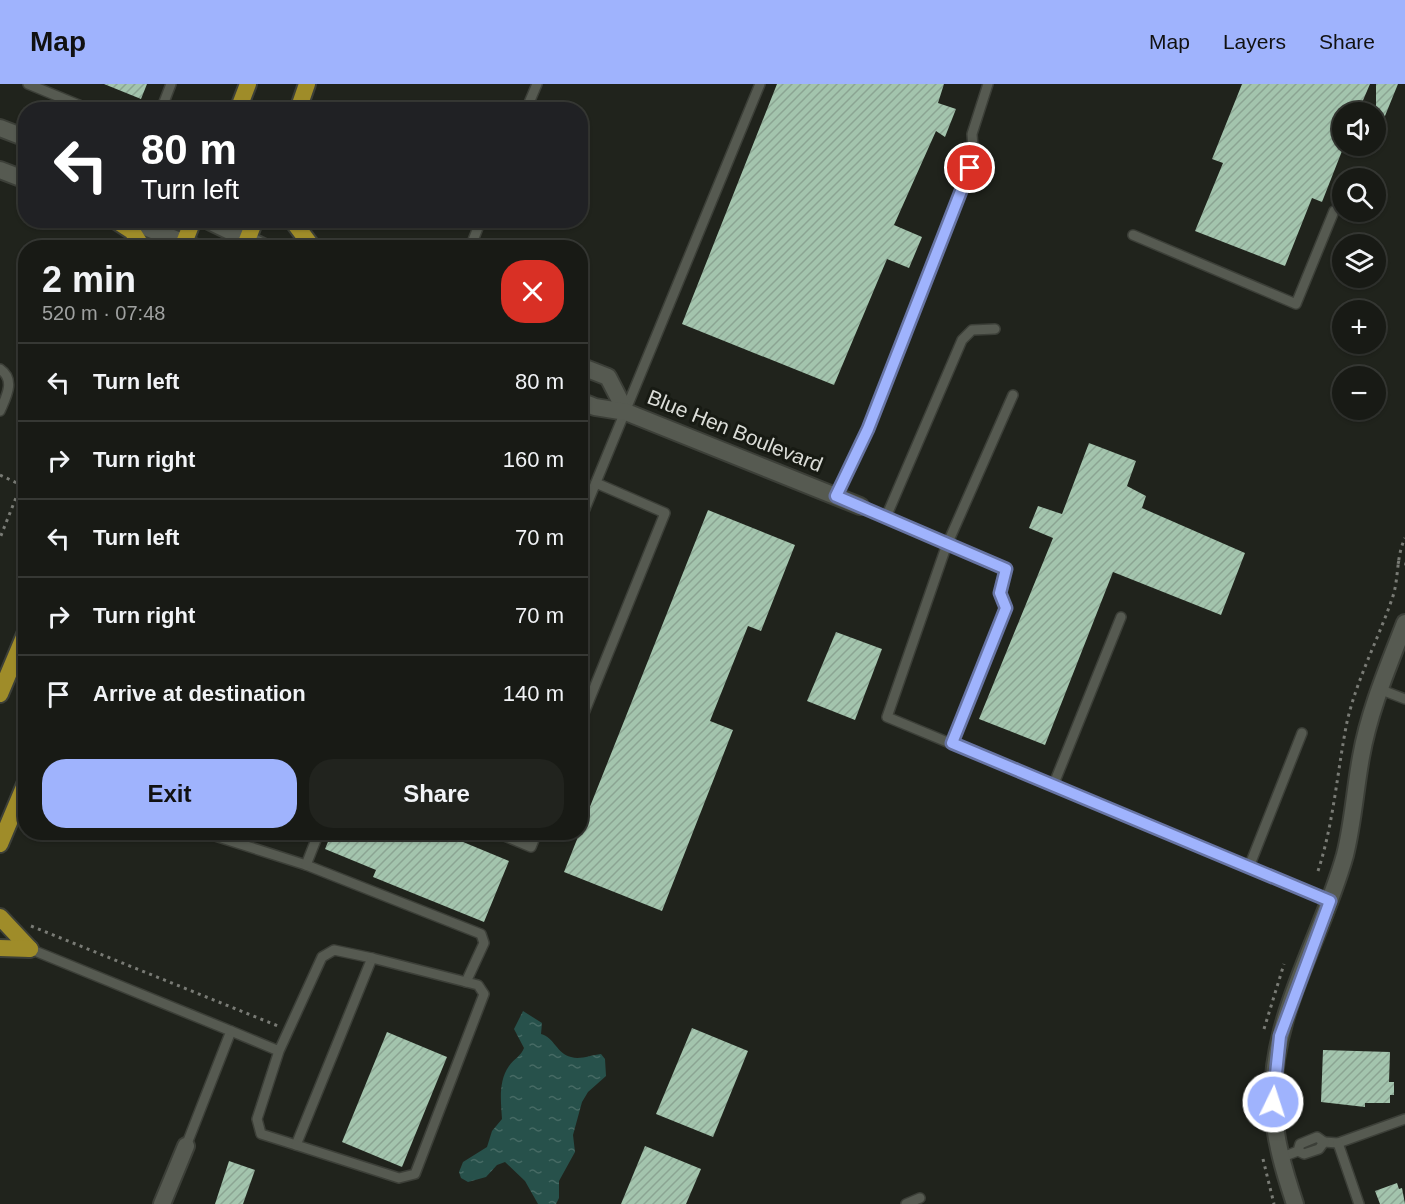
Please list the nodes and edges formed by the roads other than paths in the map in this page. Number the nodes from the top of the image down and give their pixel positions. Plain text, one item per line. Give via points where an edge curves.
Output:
1 (28, 84) edge
2 (171, 84) edge
3 (248, 84) edge
4 (308, 84) edge
5 (537, 84) edge
6 (760, 84) edge
7 (988, 84) edge
8 (72, 102) edge
9 (164, 102) edge
10 (241, 102) edge
11 (301, 102) edge
12 (529, 102) edge
13 (0, 128) edge
14 (18, 135) edge
15 (0, 170) edge
16 (18, 177) edge
17 (1332, 215) edge
18 (127, 228) edge
19 (146, 228) edge
20 (220, 228) edge
21 (1133, 235) dead end
22 (138, 240) edge
23 (173, 240) edge
24 (239, 240) edge
25 (995, 329) dead end
26 (0, 369) edge
27 (588, 369) edge
28 (1013, 395) dead end
29 (588, 404) edge
30 (0, 411) edge
31 (626, 412) junction
32 (596, 483) junction
33 (836, 496) junction
34 (588, 502) edge
35 (860, 506) joint
36 (886, 517) junction
37 (947, 544) junction
38 (1121, 617) dead end
39 (1405, 623) edge
40 (18, 651) edge
41 (1379, 689) junction
42 (0, 694) edge
43 (1405, 699) edge
44 (588, 703) edge
45 (1302, 733) dead end
46 (952, 743) junction
47 (1053, 786) junction
48 (18, 801) edge
49 (231, 840) edge
50 (316, 840) edge
51 (514, 840) edge
52 (534, 840) edge
53 (0, 844) edge
54 (306, 865) junction
55 (1249, 867) junction
56 (1330, 901) junction
57 (0, 917) edge
58 (0, 948) edge
59 (30, 949) junction
60 (372, 958) junction
61 (466, 982) junction
62 (231, 1031) junction
63 (279, 1051) junction
64 (1405, 1119) edge
65 (1338, 1143) junction
66 (296, 1145) junction
67 (186, 1146) joint
68 (1280, 1158) junction
69 (920, 1198) dead end
70 (162, 1204) edge
71 (906, 1204) edge
72 (1295, 1204) edge
73 (1359, 1204) edge

1 - 8 lane
2 - 9 lane
3 - 10 highway
4 - 11 highway
5 - 12 lane
6 - 31 lane
7 - 33 lane via 972,134 970,168 868,429
13 - 14 street
15 - 16 street
17 - 21 lane via 1296,304
18 - 22 highway
19 - 23 street
20 - 24 street
25 - 36 lane via 972,330 962,340
26 - 30 lane via 10,383
27 - 31 street, Blue Hen Boulevard via 608,377
28 - 37 lane
29 - 31 street, Blue Hen Boulevard
31 - 32 lane
31 - 33 street, Blue Hen Boulevard
32 - 34 lane
32 - 44 lane via 665,513
33 - 35 street, Blue Hen Boulevard
35 - 36 lane
36 - 37 lane
37 - 46 lane via 1006,569 1000,593 1006,608
37 - 46 lane via 887,717
38 - 47 lane
39 - 41 street
40 - 42 highway
41 - 43 lane
41 - 56 street via 1361,756 1347,845
45 - 55 lane
46 - 47 lane
47 - 55 lane
48 - 53 highway
49 - 54 lane
50 - 54 lane
51 - 52 lane via 531,847
54 - 61 lane via 481,934 484,943
55 - 56 lane
56 - 68 street via 1280,1036 1273,1102
57 - 59 highway
58 - 59 highway
59 - 62 lane
60 - 61 lane
60 - 63 lane via 334,950 322,957
60 - 66 lane
61 - 66 lane via 478,985 484,994 415,1174 399,1178
62 - 63 lane
62 - 67 lane
63 - 66 lane via 257,1119 261,1134
64 - 65 lane
65 - 68 lane via 1324,1142 1319,1149
65 - 73 lane
67 - 70 street
68 - 72 street
69 - 71 lane

